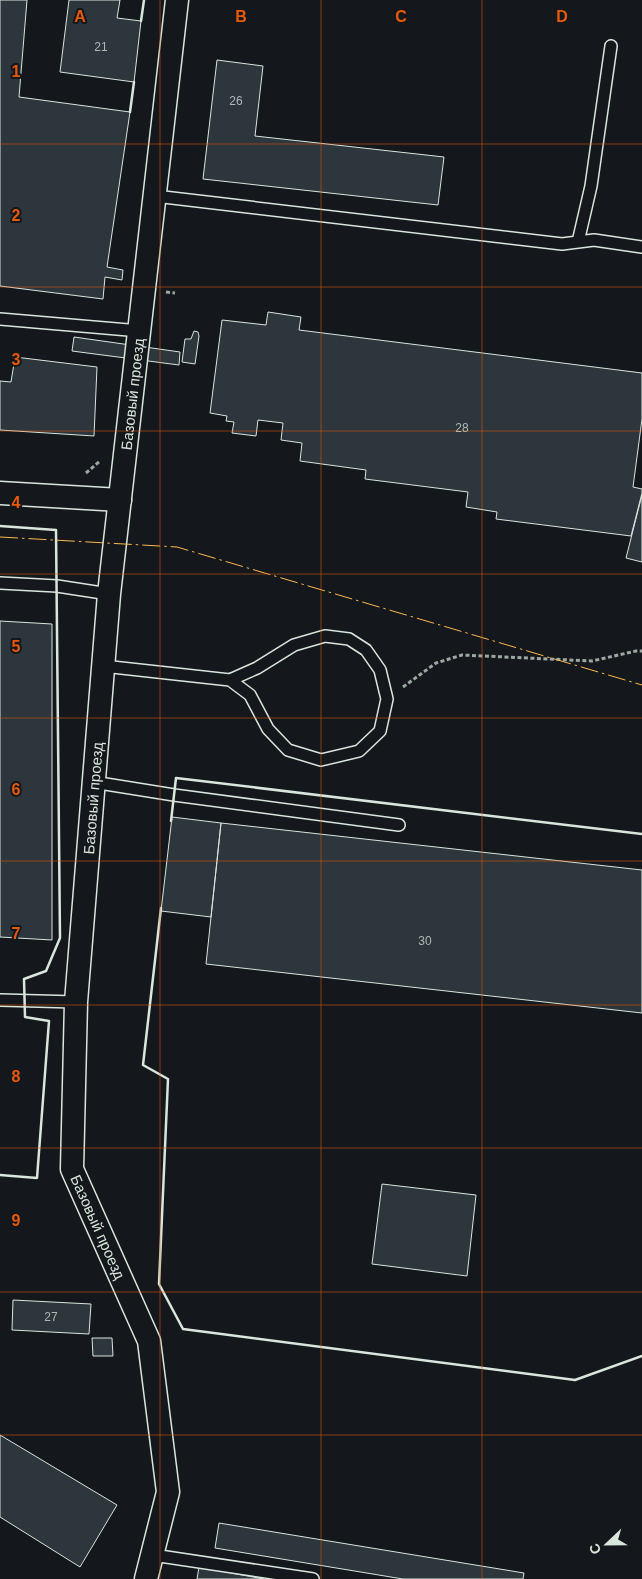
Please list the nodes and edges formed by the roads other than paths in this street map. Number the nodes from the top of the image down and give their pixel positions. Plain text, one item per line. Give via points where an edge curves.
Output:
1 (177, 0) edge
2 (611, 46) dead end
3 (155, 196) junction
4 (578, 242) junction
5 (642, 247) edge
6 (0, 319) edge
7 (140, 331) junction
8 (0, 493) edge
9 (120, 500) junction
10 (0, 583) edge
11 (109, 594) junction
12 (103, 666) junction
13 (230, 680) junction
14 (93, 782) junction
15 (398, 825) dead end
16 (0, 1000) edge
17 (76, 1002) junction
18 (153, 1555) junction
19 (146, 1579) edge
20 (313, 1579) edge

1 - 3 street, Базовый проезд
2 - 4 lane via 591,186
3 - 4 lane via 562,244
3 - 7 street, Базовый проезд
4 - 5 lane via 594,240
6 - 7 lane
7 - 9 street, Базовый проезд
8 - 9 street
9 - 11 street, Базовый проезд
10 - 11 lane via 57,586
11 - 12 street, Базовый проезд
12 - 13 lane
12 - 14 street, Базовый проезд
13 - 13 lane via 250,695 268,728 288,750 321,760 359,751 380,732 387,699 380,670 366,650 348,639 325,636 294,645
14 - 15 lane
14 - 17 street, Базовый проезд
16 - 17 lane
17 - 18 street, Базовый проезд via 72,1169 149,1341 168,1492
18 - 19 street, Базовый проезд
18 - 20 lane

